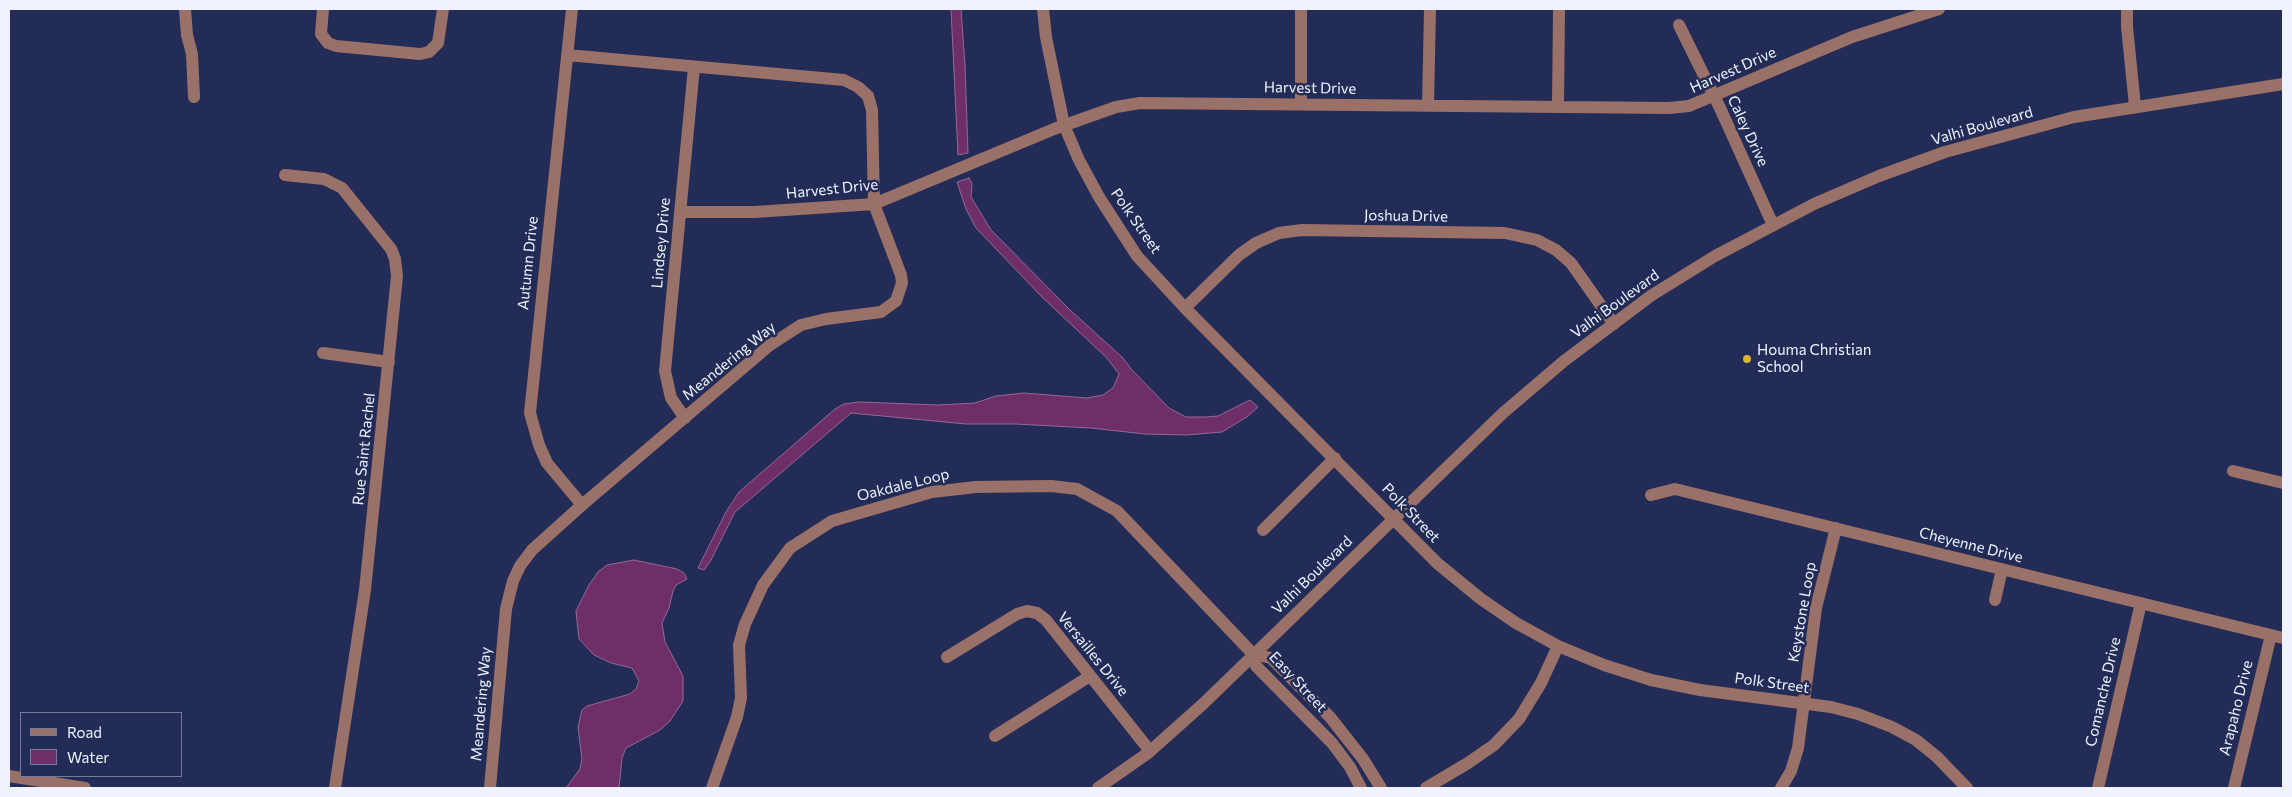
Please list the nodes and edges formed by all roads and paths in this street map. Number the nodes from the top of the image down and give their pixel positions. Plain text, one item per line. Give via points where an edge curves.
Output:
1 (185, 9) edge
2 (322, 9) edge
3 (443, 9) edge
4 (572, 9) edge
5 (1043, 9) edge
6 (1301, 9) edge
7 (1430, 9) edge
8 (1559, 9) edge
9 (1939, 9) edge
10 (2127, 9) edge
11 (1680, 25) dead end
12 (567, 55) junction
13 (694, 67) junction
14 (2283, 84) edge
15 (194, 97) dead end
16 (1715, 97) junction
17 (1301, 104) junction
18 (1428, 105) junction
19 (2136, 106) junction
20 (1558, 107) junction
21 (1064, 125) junction
22 (285, 175) dead end
23 (874, 204) junction
24 (680, 212) junction
25 (1773, 225) junction
26 (1186, 308) junction
27 (1614, 324) junction
28 (323, 353) dead end
29 (389, 362) junction
30 (685, 418) junction
31 (1335, 458) junction
32 (2233, 470) dead end
33 (2283, 482) edge
34 (1651, 495) dead end
35 (582, 505) junction
36 (1394, 519) junction
37 (1836, 528) junction
38 (1263, 530) dead end
39 (2002, 569) junction
40 (1995, 600) dead end
41 (2141, 603) junction
42 (2277, 637) edge
43 (1558, 646) junction
44 (1253, 654) junction
45 (946, 657) dead end
46 (1090, 676) junction
47 (1804, 704) junction
48 (1337, 725) junction
49 (1325, 735) junction
50 (995, 736) dead end
51 (1150, 751) junction
52 (14, 781) edge
53 (85, 788) edge
54 (335, 788) edge
55 (490, 788) edge
56 (712, 788) edge
57 (1098, 788) edge
58 (1361, 788) edge
59 (1382, 788) edge
60 (1426, 788) edge
61 (1781, 788) edge
62 (1967, 788) edge
63 (2098, 788) edge
64 (2234, 788) edge

1 - 15 street
2 - 3 street via 321,34 328,43 420,54 429,52 438,44
4 - 12 street, Autumn Drive
5 - 21 street, Polk Street
6 - 17 street
7 - 18 street
8 - 20 street
9 - 16 street, Harvest Drive via 1852,37
10 - 19 street
11 - 16 street, Caley Drive
12 - 13 street, Meandering Way
12 - 35 street, Autumn Drive via 530,413 547,463
13 - 23 street, Meandering Way via 844,80 858,87 868,96 872,110
13 - 24 street, Lindsey Drive
14 - 19 street, Valhi Boulevard
16 - 20 street, Harvest Drive via 1679,108
16 - 25 street, Caley Drive
17 - 18 street, Harvest Drive
17 - 21 street, Harvest Drive via 1140,103 1116,107
18 - 20 street, Harvest Drive
19 - 25 street, Valhi Boulevard via 2074,117 1945,152 1879,176
21 - 23 street, Harvest Drive
21 - 26 street, Polk Street via 1079,160 1116,225 1138,256
22 - 29 street, Rue Saint Rachel via 324,179 342,188 390,249 397,276
23 - 24 street, Harvest Drive via 755,212
23 - 30 street, Meandering Way via 901,275 896,301 873,314 801,325 770,345
24 - 30 street, Lindsey Drive via 665,371 671,398
25 - 27 street, Valhi Boulevard via 1660,290
26 - 27 street, Joshua Drive via 1239,255 1279,233 1302,230 1505,233 1537,240 1556,250 1571,263
26 - 31 street, Polk Street
27 - 36 street, Valhi Boulevard via 1503,413
28 - 29 street
29 - 54 street, Rue Saint Rachel via 365,590
30 - 35 street, Meandering Way
31 - 36 street, Polk Street
31 - 38 street
32 - 33 street
34 - 37 street, Cheyenne Drive via 1675,489
35 - 55 street, Meandering Way via 532,550 520,566 509,594
36 - 43 street, Polk Street via 1438,563 1481,599
36 - 44 street, Valhi Boulevard
37 - 39 street, Cheyenne Drive
37 - 47 street, Keystone Loop via 1816,608
39 - 40 street
39 - 41 street, Cheyenne Drive
41 - 42 street, Cheyenne Drive
41 - 63 street, Comanche Drive
42 - 64 street, Arapaho Drive
43 - 47 street, Polk Street via 1652,680
43 - 60 street via 1541,683 1518,719 1494,745
44 - 48 street, Easy Street via 1271,658
44 - 49 street, Easy Street via 1256,666
44 - 51 street, Valhi Boulevard
44 - 56 street, Oakdale Loop via 1117,511 1097,498 1077,489 1051,486 976,487 932,492 832,521 790,548 775,566 745,624 739,645 741,698 738,717
45 - 46 street, Versailles Drive via 1027,611 1046,620
46 - 50 street
46 - 51 street, Versailles Drive
47 - 61 street, Keystone Loop via 1798,748 1791,771
47 - 62 street, Polk Street via 1858,714 1892,727 1937,757
48 - 49 street
48 - 59 street, Easy Street
49 - 58 street, Easy Street via 1350,767
51 - 57 street, Valhi Boulevard
52 - 53 street

